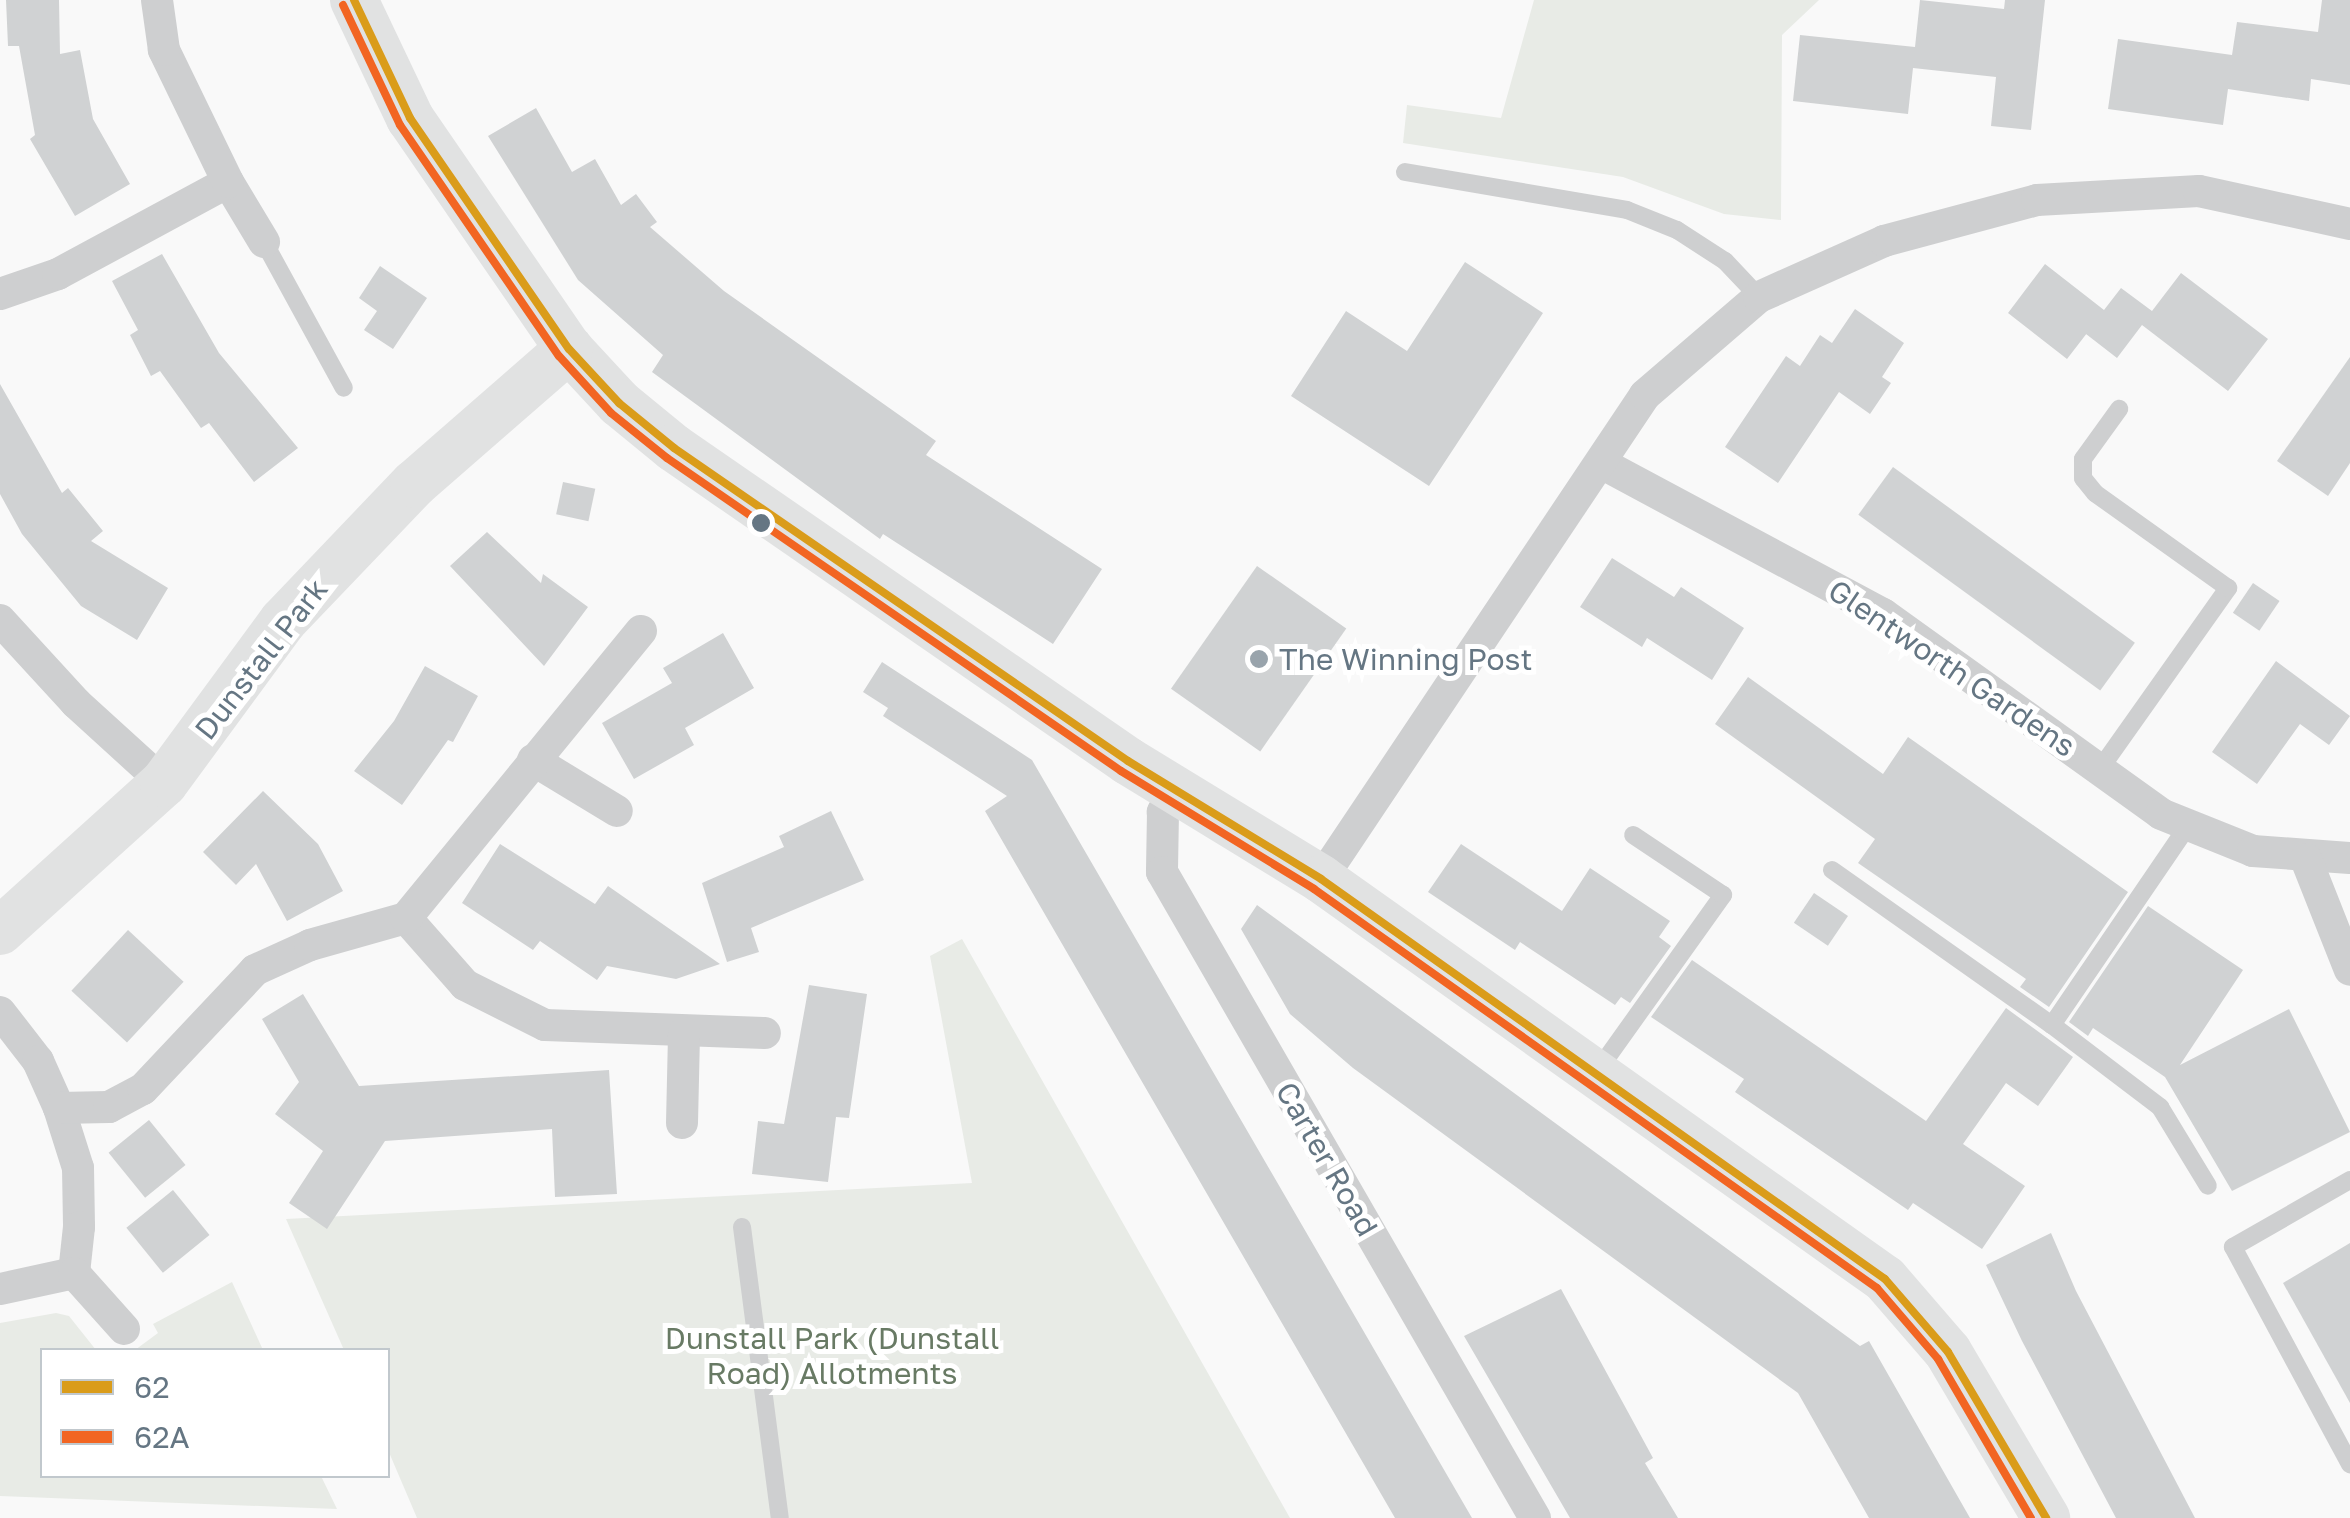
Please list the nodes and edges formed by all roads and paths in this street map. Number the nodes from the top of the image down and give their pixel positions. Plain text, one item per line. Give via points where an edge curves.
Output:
1 (157, 0) edge
2 (354, 0) edge
3 (1405, 172) dead end
4 (228, 182) junction
5 (2350, 224) edge
6 (264, 242) joint
7 (0, 294) edge
8 (1758, 297) junction
9 (568, 349) junction
10 (344, 388) dead end
11 (2120, 409) dead end
12 (1601, 463) junction
13 (0, 620) edge
14 (641, 631) dead end
15 (533, 760) junction
16 (2100, 769) junction
17 (164, 783) junction
18 (1174, 790) junction
19 (617, 811) dead end
20 (2188, 826) junction
21 (1632, 835) dead end
22 (2350, 858) edge
23 (2306, 859) junction
24 (1832, 870) dead end
25 (1321, 879) junction
26 (406, 918) junction
27 (0, 931) edge
28 (2350, 970) edge
29 (0, 1012) edge
30 (2052, 1025) junction
31 (684, 1033) junction
32 (765, 1034) dead end
33 (1596, 1074) junction
34 (59, 1108) junction
35 (682, 1123) dead end
36 (2350, 1180) edge
37 (2208, 1186) dead end
38 (742, 1226) dead end
39 (74, 1273) junction
40 (0, 1289) edge
41 (124, 1329) dead end
42 (2350, 1464) edge
43 (780, 1518) edge
44 (1535, 1518) edge
45 (2046, 1518) edge

1 - 4 street via 164,50
2 - 9 street via 410,118
3 - 8 lane via 1627,210 1725,260
4 - 6 street
4 - 7 street via 58,274
5 - 8 street via 2199,191 2037,200 1884,241
6 - 10 lane
8 - 12 street via 1645,396
9 - 17 street, Dunstall Park via 414,484 283,621
9 - 18 street via 674,448
11 - 16 lane via 2082,459 2083,478 2228,588
12 - 16 street, Glentworth Gardens via 1883,614
12 - 25 street
13 - 17 street via 76,703
14 - 15 street
15 - 19 street
15 - 26 street
16 - 20 street, Glentworth Gardens
17 - 27 street, Dunstall Park
18 - 25 street
18 - 44 street, Carter Road via 1164,812 1162,872
20 - 23 street, Glentworth Gardens via 2253,851
20 - 30 lane
21 - 33 lane via 1722,895
22 - 23 street, Glentworth Gardens
23 - 28 street
24 - 30 lane
25 - 33 street
26 - 31 street via 465,985 503,1009 545,1025
26 - 34 street via 310,945 255,970 143,1090 109,1107
29 - 34 street via 38,1061
30 - 37 lane via 2160,1108
31 - 32 street
31 - 35 street
33 - 45 street via 1842,1247 1917,1310
34 - 39 street via 78,1168
36 - 42 lane via 2233,1247
38 - 43 lane
39 - 40 street
39 - 41 street

